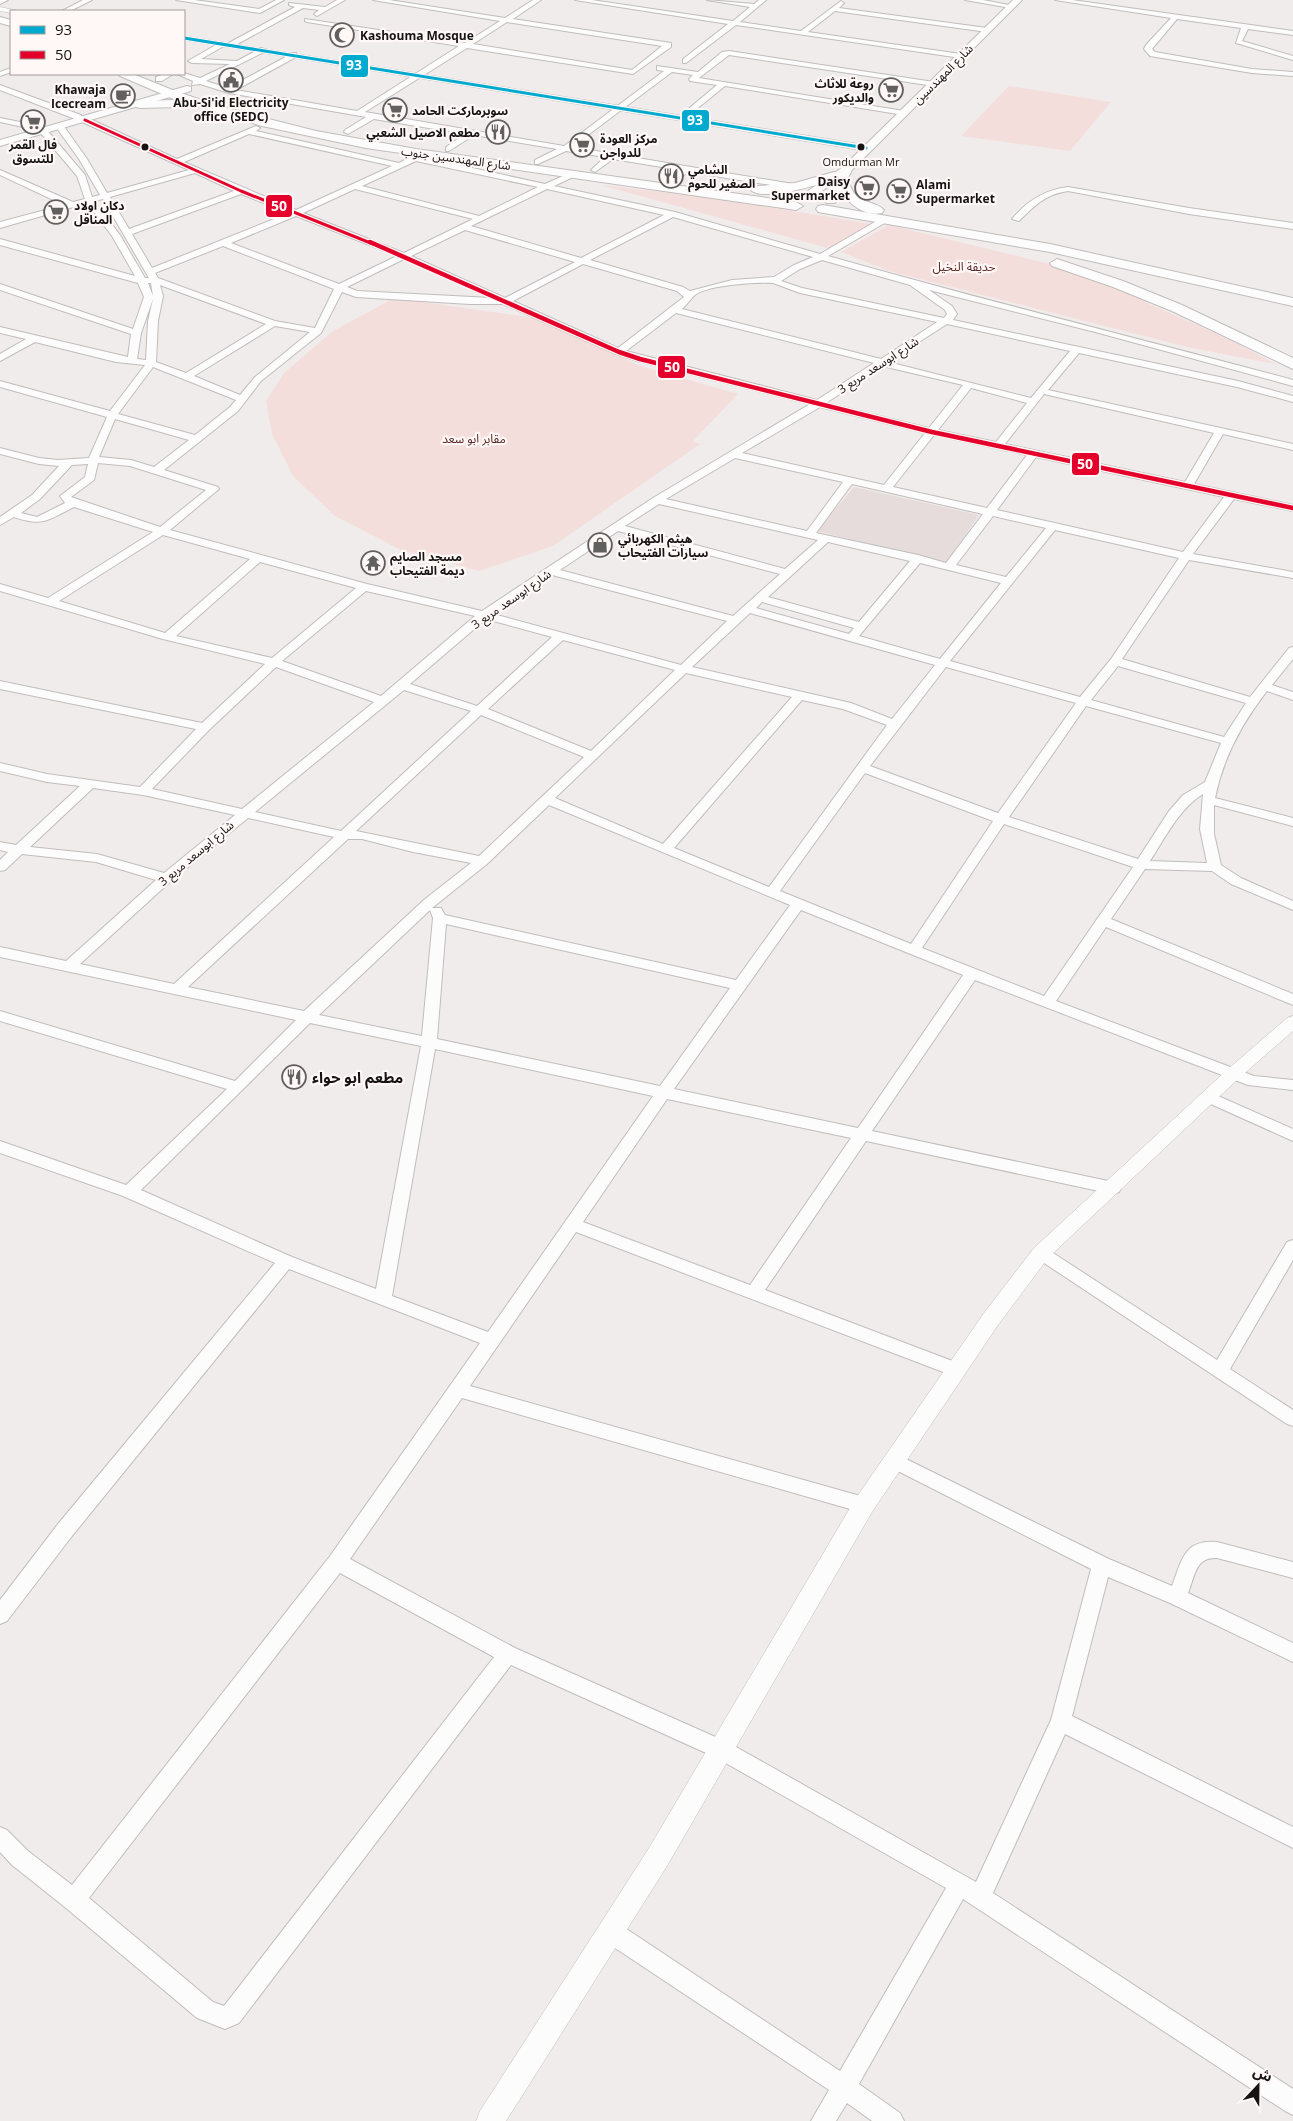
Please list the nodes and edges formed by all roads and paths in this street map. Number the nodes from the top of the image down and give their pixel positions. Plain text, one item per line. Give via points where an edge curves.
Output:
1 (5, 0) edge
2 (89, 0) edge
3 (178, 0) edge
4 (321, 0) edge
5 (376, 0) edge
6 (538, 0) edge
7 (578, 0) edge
8 (710, 0) edge
9 (763, 0) edge
10 (844, 0) edge
11 (968, 0) edge
12 (1058, 0) edge
13 (279, 1) edge
14 (340, 1) edge
15 (0, 2) edge
16 (1015, 3) edge
17 (301, 6) junction
18 (755, 6) junction
19 (326, 9) junction
20 (834, 9) junction
21 (67, 10) edge
22 (1176, 16) junction
23 (505, 20) junction
24 (733, 23) junction
25 (1245, 27) junction
26 (987, 30) junction
27 (1293, 33) edge
28 (801, 34) junction
29 (185, 38) edge
30 (225, 44) junction
31 (465, 45) junction
32 (264, 50) junction
33 (293, 55) junction
34 (656, 56) junction
35 (961, 56) junction
36 (666, 58) dead end
37 (1293, 58) edge
38 (676, 59) dead end
39 (193, 60) junction
40 (238, 63) junction
41 (185, 65) edge
42 (643, 65) junction
43 (670, 70) junction
44 (699, 74) junction
45 (1293, 74) edge
46 (129, 75) edge
47 (184, 75) edge
48 (418, 75) junction
49 (164, 76) edge
50 (144, 78) edge
51 (199, 81) junction
52 (934, 84) junction
53 (722, 85) junction
54 (0, 87) edge
55 (179, 90) junction
56 (229, 91) junction
57 (138, 102) junction
58 (194, 102) junction
59 (619, 108) junction
60 (904, 113) junction
61 (357, 114) junction
62 (373, 116) junction
63 (82, 118) junction
64 (682, 118) junction
65 (0, 120) edge
66 (266, 123) junction
67 (60, 127) junction
68 (40, 130) junction
69 (247, 131) junction
70 (348, 132) junction
71 (472, 133) junction
72 (0, 138) edge
73 (0, 143) edge
74 (566, 148) junction
75 (866, 148) junction
76 (449, 149) junction
77 (79, 154) junction
78 (418, 155) junction
79 (471, 156) junction
80 (611, 156) junction
81 (67, 157) junction
82 (179, 161) junction
83 (538, 162) junction
84 (399, 165) junction
85 (687, 169) junction
86 (198, 170) junction
87 (595, 170) junction
88 (572, 174) junction
89 (841, 174) junction
90 (3, 175) edge
91 (673, 180) junction
92 (353, 186) junction
93 (546, 186) junction
94 (242, 191) junction
95 (105, 196) junction
96 (801, 196) junction
97 (89, 200) junction
98 (72, 205) junction
99 (829, 205) junction
100 (111, 208) junction
101 (98, 210) junction
102 (296, 213) junction
103 (672, 214) junction
104 (883, 215) junction
105 (481, 219) junction
106 (1016, 219) dead end
107 (906, 222) junction
108 (1, 224) edge
109 (1293, 226) edge
110 (464, 227) junction
111 (126, 234) junction
112 (0, 242) edge
113 (224, 243) junction
114 (404, 256) junction
115 (820, 257) junction
116 (586, 261) junction
117 (152, 276) junction
118 (776, 280) junction
119 (142, 281) junction
120 (913, 283) junction
121 (0, 288) edge
122 (339, 288) junction
123 (689, 294) junction
124 (1293, 295) edge
125 (506, 301) junction
126 (1293, 302) edge
127 (674, 310) junction
128 (946, 320) junction
129 (273, 323) junction
130 (0, 330) edge
131 (318, 331) junction
132 (136, 333) junction
133 (35, 338) junction
134 (1076, 350) junction
135 (620, 352) junction
136 (0, 358) edge
137 (132, 362) junction
138 (151, 363) junction
139 (881, 363) junction
140 (1293, 364) edge
141 (186, 377) junction
142 (1293, 383) edge
143 (0, 384) edge
144 (969, 384) junction
145 (1042, 392) junction
146 (244, 398) junction
147 (1293, 399) edge
148 (1033, 402) junction
149 (819, 403) junction
150 (113, 414) junction
151 (1221, 430) junction
152 (932, 432) junction
153 (198, 439) junction
154 (998, 447) junction
155 (1293, 447) edge
156 (0, 451) edge
157 (732, 454) junction
158 (1033, 454) junction
159 (93, 460) junction
160 (68, 463) junction
161 (157, 470) junction
162 (848, 481) junction
163 (1187, 487) junction
164 (886, 489) junction
165 (1231, 495) junction
166 (657, 500) junction
167 (73, 503) junction
168 (1293, 508) edge
169 (988, 513) junction
170 (14, 514) junction
171 (0, 522) edge
172 (616, 527) junction
173 (1052, 527) junction
174 (162, 531) junction
175 (809, 535) junction
176 (825, 539) junction
177 (1186, 556) junction
178 (260, 557) junction
179 (918, 558) junction
180 (949, 566) junction
181 (552, 571) junction
182 (788, 573) junction
183 (1293, 575) edge
184 (1007, 581) junction
185 (0, 587) edge
186 (364, 587) junction
187 (760, 598) junction
188 (49, 602) junction
189 (747, 609) junction
190 (484, 615) junction
191 (735, 620) junction
192 (862, 626) junction
193 (168, 636) junction
194 (559, 637) junction
195 (852, 638) junction
196 (1293, 651) edge
197 (1115, 661) junction
198 (274, 662) junction
199 (942, 662) junction
200 (684, 669) junction
201 (0, 685) edge
202 (401, 686) junction
203 (1264, 686) junction
204 (799, 696) junction
205 (1293, 696) edge
206 (383, 701) junction
207 (1252, 701) junction
208 (1083, 702) junction
209 (480, 710) junction
210 (894, 724) junction
211 (205, 727) junction
212 (1226, 741) junction
213 (593, 756) junction
214 (0, 768) edge
215 (864, 768) junction
216 (1212, 783) junction
217 (90, 784) junction
218 (143, 791) junction
219 (546, 799) junction
220 (1209, 800) junction
221 (242, 814) junction
222 (1001, 819) junction
223 (1293, 822) edge
224 (342, 835) junction
225 (0, 846) edge
226 (19, 850) junction
227 (665, 850) junction
228 (482, 861) junction
229 (1142, 865) junction
230 (0, 867) edge
231 (1215, 867) junction
232 (166, 878) junction
233 (770, 894) junction
234 (430, 902) junction
235 (797, 905) junction
236 (1293, 906) edge
237 (440, 918) junction
238 (1103, 922) junction
239 (913, 951) junction
240 (0, 952) edge
241 (68, 967) junction
242 (972, 973) junction
243 (741, 986) junction
244 (176, 990) junction
245 (1293, 1000) edge
246 (1047, 1003) junction
247 (0, 1016) edge
248 (307, 1017) junction
249 (1293, 1022) edge
250 (429, 1043) junction
251 (1233, 1074) junction
252 (1293, 1085) edge
253 (238, 1087) junction
254 (663, 1093) junction
255 (1209, 1097) junction
256 (862, 1135) junction
257 (1293, 1135) edge
258 (0, 1148) edge
259 (1113, 1188) junction
260 (130, 1192) junction
261 (572, 1224) junction
262 (1293, 1246) edge
263 (1042, 1253) junction
264 (286, 1261) junction
265 (754, 1293) junction
266 (383, 1298) junction
267 (491, 1340) junction
268 (957, 1370) junction
269 (1220, 1371) junction
270 (458, 1390) junction
271 (1293, 1419) edge
272 (894, 1461) junction
273 (864, 1504) junction
274 (336, 1562) junction
275 (1102, 1565) junction
276 (1293, 1570) edge
277 (1177, 1597) junction
278 (0, 1615) edge
279 (1293, 1653) edge
280 (508, 1654) junction
281 (1061, 1721) junction
282 (722, 1750) junction
283 (0, 1837) edge
284 (1293, 1838) edge
285 (960, 1884) junction
286 (981, 1896) junction
287 (74, 1900) junction
288 (611, 1932) junction
289 (844, 2088) junction
290 (1293, 2103) edge
291 (490, 2121) edge
292 (823, 2121) edge
293 (892, 2121) edge

1 - 15 street
2 - 21 street
3 - 13 street via 260,11
4 - 14 street
5 - 23 street
6 - 23 street
7 - 24 street
8 - 18 street
9 - 18 street
10 - 20 street
11 - 16 street
12 - 22 street
13 - 17 street
14 - 19 street
16 - 26 main road, شارع المهندسين
17 - 19 street
17 - 30 street
18 - 24 street
19 - 31 street via 307,20
20 - 26 street
20 - 28 street
22 - 25 street
22 - 45 street via 1150,45 1148,50 1153,54 1252,71
23 - 31 street
23 - 34 street via 668,45
24 - 28 street
24 - 38 street via 690,62
25 - 27 street
25 - 37 street via 1238,42
26 - 35 main road, شارع المهندسين
28 - 35 street
29 - 30 street
30 - 32 street
30 - 39 street
31 - 42 street via 632,72
31 - 48 street
32 - 33 street
32 - 40 street
33 - 48 street
33 - 56 street
34 - 36 street
34 - 42 street
35 - 52 main road, شارع المهندسين
39 - 40 street
39 - 41 street
40 - 51 street
42 - 43 street
43 - 44 street
43 - 59 street
44 - 52 street via 706,65 728,53
44 - 53 street via 694,80
46 - 50 highway, شارع المهندسين جنوب
47 - 51 street
48 - 59 street
48 - 61 street
49 - 50 highway, شارع المهندسين جنوب
49 - 55 highway, شارع المهندسين جنوب
50 - 55 highway, شارع المهندسين جنوب
50 - 57 highway
51 - 55 street
51 - 56 street
52 - 60 main road, شارع المهندسين
53 - 60 street
53 - 64 street
54 - 63 street
55 - 57 main road
55 - 58 highway, شارع المهندسين جنوب
55 - 70 highway, شارع المهندسين جنوب
56 - 61 street
57 - 58 highway
57 - 63 main road
58 - 66 highway, شارع المهندسين جنوب
59 - 64 street
59 - 74 street
60 - 75 main road, شارع المهندسين
61 - 62 street
62 - 70 street
62 - 71 street
63 - 67 main road
63 - 68 main road
63 - 82 street
64 - 75 street
65 - 68 street
66 - 69 street
66 - 78 highway, شارع المهندسين جنوب
67 - 68 main road
67 - 77 street
68 - 72 main road
68 - 73 main road
68 - 81 street
69 - 82 street
69 - 84 street
70 - 76 highway, شارع المهندسين جنوب
71 - 74 street
71 - 76 street
74 - 80 street
74 - 83 street
75 - 89 main road, شارع المهندسين
76 - 79 highway, شارع المهندسين جنوب
77 - 81 street
77 - 95 street
78 - 79 highway, شارع المهندسين جنوب
78 - 84 street
78 - 93 street
79 - 83 highway, شارع المهندسين جنوب
79 - 88 highway, شارع المهندسين جنوب
80 - 85 street
80 - 87 street
81 - 97 street via 80,175
82 - 86 street
83 - 87 highway, شارع المهندسين جنوب
84 - 92 street
85 - 91 street
85 - 96 street
86 - 94 street
86 - 95 street
87 - 91 highway, شارع المهندسين جنوب
88 - 93 street
88 - 96 highway, شارع المهندسين جنوب
89 - 96 highway
89 - 99 main road, شارع المهندسين
89 - 104 highway via 849,196
90 - 98 street
91 - 96 highway, شارع المهندسين جنوب
92 - 102 street
92 - 105 street
93 - 103 street
93 - 105 street
94 - 102 street
94 - 111 street
95 - 97 street
95 - 100 street
96 - 99 highway via 805,209
97 - 98 street
97 - 101 street
98 - 108 street
99 - 104 highway
100 - 101 street
100 - 111 street
101 - 119 street
102 - 113 street
102 - 114 street
103 - 115 street
103 - 116 street
104 - 107 highway
104 - 115 street
104 - 124 highway via 1102,251
105 - 110 street
106 - 109 street via 1042,195 1054,190 1068,190
107 - 126 highway via 1101,258
107 - 140 highway via 1117,283 1207,320
110 - 114 street
110 - 116 street
111 - 117 street
112 - 119 street
113 - 117 street
113 - 122 street
114 - 122 street
114 - 125 street
115 - 118 street
115 - 120 street
116 - 123 street
116 - 125 street
117 - 119 street
117 - 129 street
117 - 138 street via 158,296
118 - 123 street via 725,283
118 - 128 street via 781,285 800,290
119 - 132 street via 149,297
120 - 128 street via 949,308 952,314
120 - 142 street
121 - 132 street
122 - 125 street via 356,294
122 - 131 street
123 - 127 street
125 - 135 street
127 - 135 street
127 - 139 street
128 - 134 street
128 - 139 street, شارع ابوسعد مربع 3
129 - 131 street
129 - 141 street
130 - 133 street
131 - 146 street via 258,379
132 - 137 street
133 - 136 street
133 - 137 street
134 - 145 street
134 - 147 street via 1238,384
135 - 149 street via 664,367
137 - 138 street
138 - 141 street
138 - 150 street
139 - 144 street
139 - 149 street, شارع ابوسعد مربع 3
141 - 146 street
143 - 150 street
144 - 148 street
144 - 152 street
145 - 148 street
145 - 151 street
146 - 153 street
148 - 154 street
149 - 152 street
149 - 157 street, شارع ابوسعد مربع 3
150 - 153 street
150 - 159 street
151 - 155 street
151 - 163 street
152 - 154 street
152 - 164 street
153 - 161 street
154 - 158 street
156 - 160 street via 38,461
157 - 162 street
157 - 166 street, شارع ابوسعد مربع 3
158 - 163 street
158 - 169 street
159 - 160 street
159 - 161 street via 122,462
159 - 167 street via 90,478 65,496
160 - 170 street via 36,497
161 - 174 street via 214,490
162 - 164 street
162 - 175 street
163 - 165 street
164 - 169 street
165 - 168 street
165 - 177 street
166 - 172 street, شارع ابوسعد مربع 3
166 - 175 street
167 - 170 street via 36,520
167 - 174 street
169 - 173 street
169 - 180 street
170 - 171 street
172 - 181 street, شارع ابوسعد مربع 3
172 - 182 street
173 - 177 street
173 - 184 street
174 - 178 street
174 - 188 street
175 - 176 street
176 - 179 street
176 - 182 street
177 - 183 street
177 - 197 street
178 - 186 street
178 - 193 street
179 - 180 street
179 - 192 street
180 - 184 street
181 - 190 street, شارع ابوسعد مربع 3
181 - 191 street
182 - 187 street
184 - 199 street
185 - 188 street
186 - 190 street
186 - 198 street
187 - 189 street
187 - 192 street
188 - 193 street
189 - 191 street
189 - 195 street
190 - 194 street
190 - 202 street, شارع ابوسعد مربع 3
191 - 200 street
192 - 195 street
193 - 198 street
194 - 200 street
194 - 209 street
195 - 199 street
196 - 203 street
197 - 207 street
197 - 208 street
198 - 206 street
198 - 211 street
199 - 208 street
199 - 210 street
200 - 204 street
200 - 213 street
201 - 211 street
202 - 206 street, شارع ابوسعد مربع 3
202 - 209 street
203 - 205 street
203 - 207 street
204 - 210 street via 847,706
204 - 227 street
206 - 221 street, شارع ابوسعد مربع 3
207 - 212 street
208 - 212 street
208 - 222 street
209 - 213 street
209 - 224 street
210 - 215 street
211 - 218 street
212 - 216 street
213 - 219 street
214 - 217 street
215 - 222 street
215 - 233 street
216 - 220 street
216 - 229 street via 1188,798 1174,814
217 - 218 street
217 - 226 street
218 - 221 street
219 - 227 street
219 - 228 street
220 - 223 street
220 - 231 street via 1207,829
221 - 224 street
221 - 232 street, شارع ابوسعد مربع 3
222 - 229 street
222 - 239 street
224 - 228 street via 362,834
224 - 244 street
225 - 226 street
226 - 230 street
226 - 232 street via 97,858
227 - 233 street
228 - 234 street
229 - 231 street
229 - 238 street
231 - 236 street via 1236,881
232 - 241 street, شارع ابوسعد مربع 3
233 - 235 street
234 - 237 street
234 - 248 street
235 - 239 street
235 - 243 street
237 - 243 street
237 - 250 street
238 - 245 street
238 - 246 street
239 - 242 street
240 - 241 street
241 - 244 street
242 - 246 street
242 - 256 street
243 - 254 street
244 - 248 street
246 - 251 street
247 - 253 street
248 - 250 street
248 - 253 street
249 - 251 street
250 - 254 street
250 - 266 street
251 - 252 street via 1253,1081
251 - 255 street
253 - 260 street
254 - 256 street
254 - 261 street
255 - 257 street
255 - 259 street
256 - 259 street
256 - 265 street
258 - 260 street
259 - 263 street
260 - 264 street
261 - 265 street
261 - 267 street
262 - 269 street
263 - 268 street
263 - 269 street
264 - 266 street
264 - 278 street via 65,1530
265 - 268 street
266 - 267 street
267 - 270 street
268 - 272 street
269 - 271 street
270 - 273 street
270 - 274 street
272 - 273 street
272 - 275 street
273 - 282 street
274 - 280 street
274 - 287 street
275 - 277 street
275 - 281 street
276 - 277 street via 1204,1549 1193,1556
277 - 279 street
280 - 282 street
280 - 287 street via 231,2015 225,2018 205,2010
281 - 284 street
281 - 286 street
282 - 285 street
282 - 288 street
283 - 287 street via 20,1858
285 - 286 street
285 - 289 street
286 - 290 street
288 - 289 street
288 - 291 street
289 - 292 street
289 - 293 street

